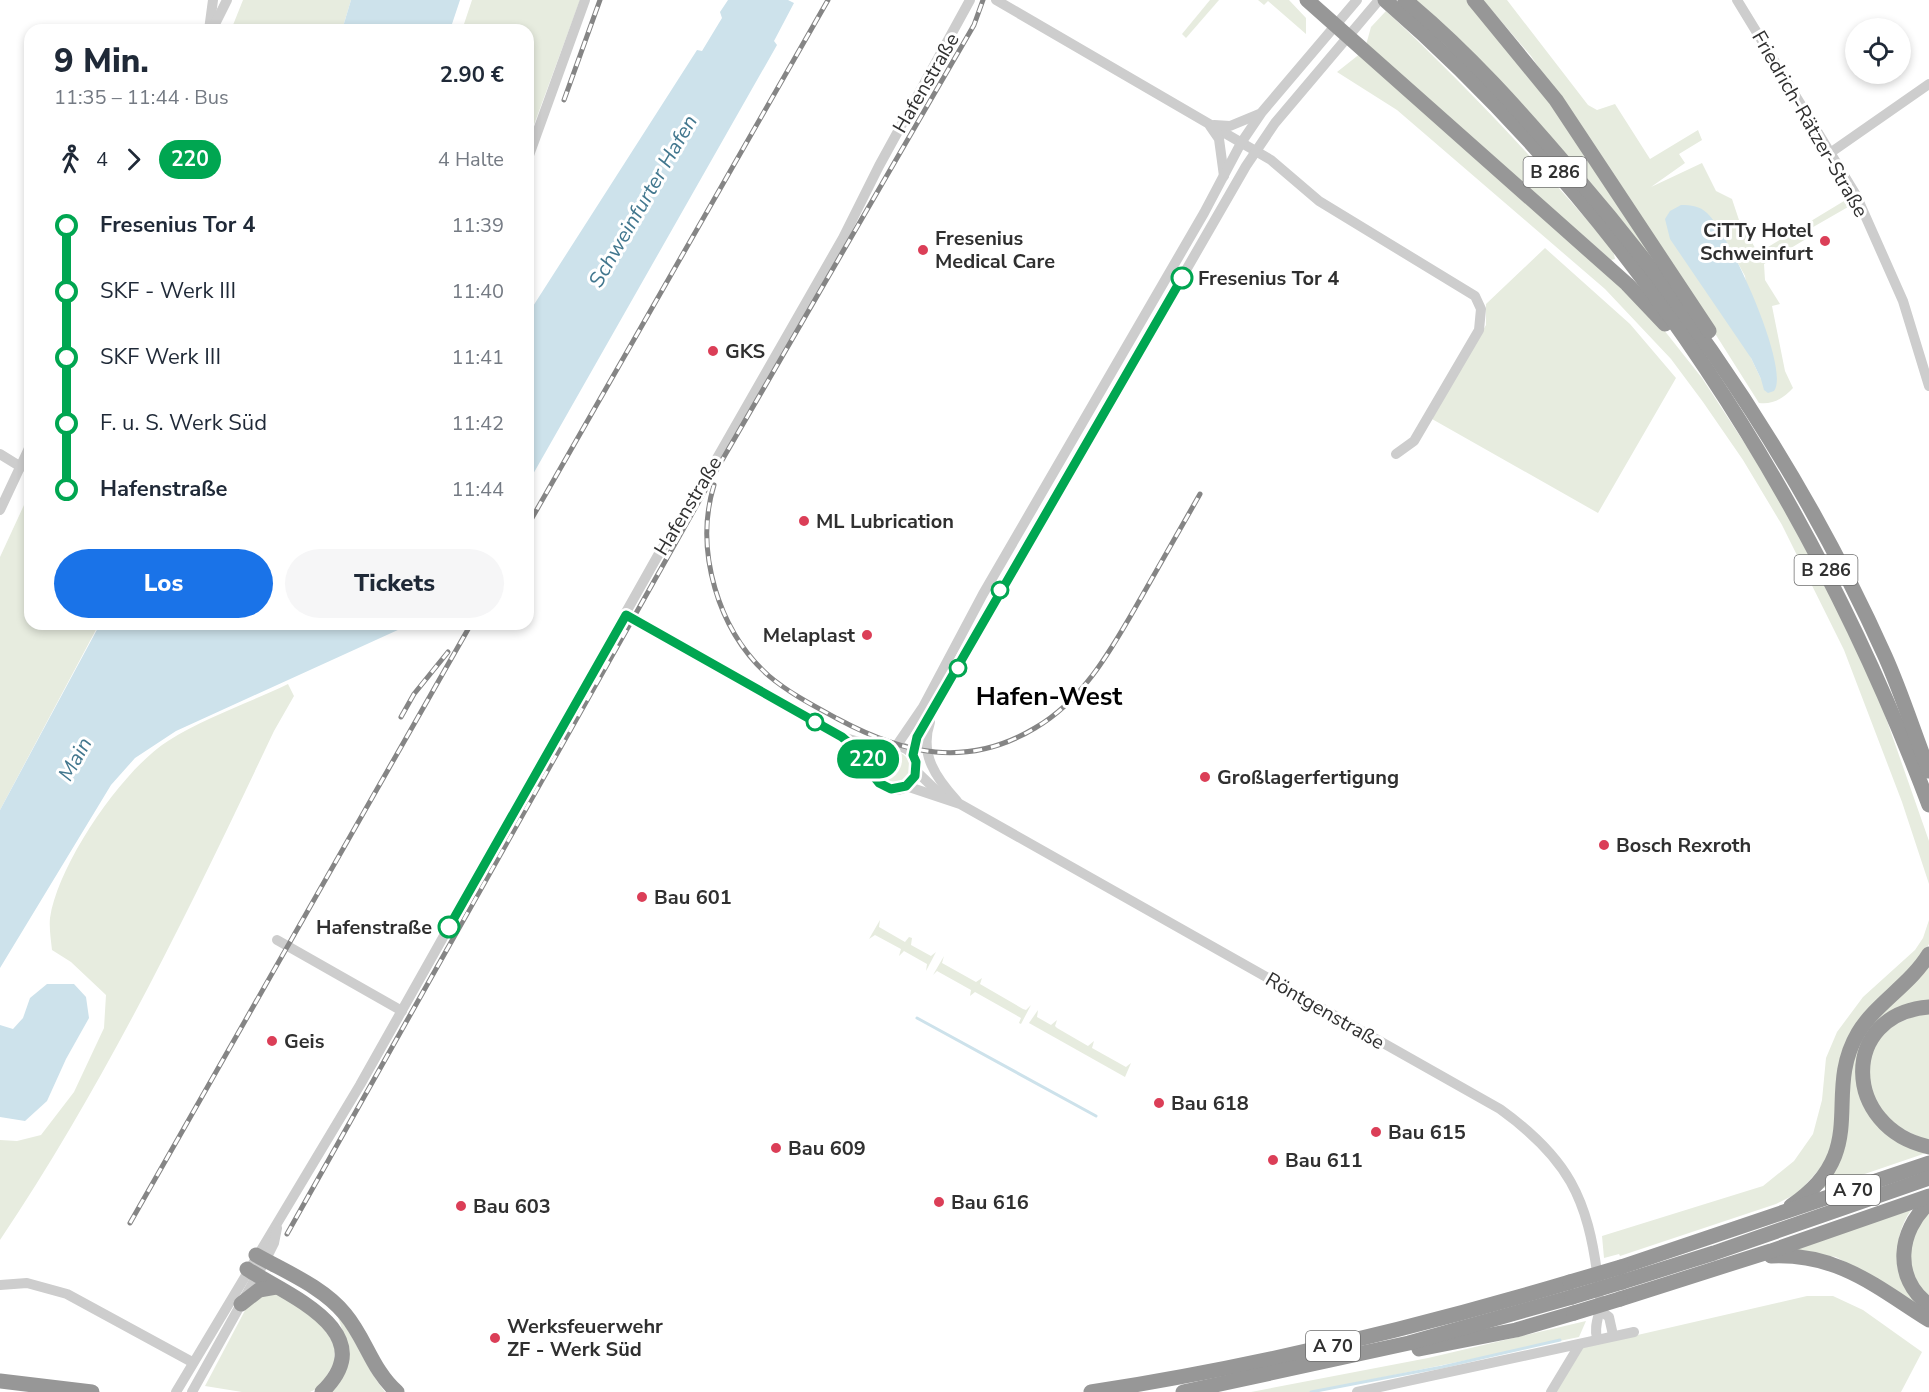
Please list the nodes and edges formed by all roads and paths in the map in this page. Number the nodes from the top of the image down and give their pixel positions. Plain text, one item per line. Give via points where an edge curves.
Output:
1 (213, 0) edge
2 (227, 0) edge
3 (585, 0) edge
4 (970, 0) edge
5 (996, 0) edge
6 (1307, 0) edge
7 (1357, 0) edge
8 (1379, 0) edge
9 (1384, 0) edge
10 (1474, 0) edge
11 (1737, 0) edge
12 (1010, 3) edge
13 (1406, 6) edge
14 (211, 24) edge
15 (214, 24) edge
16 (1335, 24) junction
17 (1348, 36) junction
18 (1929, 84) edge
19 (1263, 112) junction
20 (1208, 124) junction
21 (534, 141) edge
22 (1242, 143) junction
23 (1256, 151) junction
24 (1830, 153) junction
25 (1224, 176) junction
26 (1186, 244) junction
27 (1198, 251) junction
28 (1689, 347) junction
29 (1926, 365) edge
30 (1112, 371) junction
31 (1126, 378) junction
32 (1929, 386) edge
33 (1744, 397) junction
34 (0, 454) edge
35 (1396, 454) dead end
36 (24, 460) edge
37 (21, 467) junction
38 (0, 510) edge
39 (1016, 537) junction
40 (1027, 543) junction
41 (983, 594) junction
42 (994, 600) junction
43 (626, 615) junction
44 (954, 646) junction
45 (966, 652) junction
46 (1900, 692) junction
47 (932, 713) junction
48 (842, 737) junction
49 (1929, 744) edge
50 (897, 745) junction
51 (883, 749) junction
52 (913, 755) junction
53 (873, 764) junction
54 (916, 771) junction
55 (1929, 771) edge
56 (906, 786) junction
57 (943, 798) junction
58 (960, 804) junction
59 (1929, 805) edge
60 (277, 940) dead end
61 (1929, 954) edge
62 (1929, 1007) edge
63 (402, 1011) junction
64 (1929, 1147) edge
65 (1929, 1163) edge
66 (1929, 1178) edge
67 (1929, 1196) edge
68 (1929, 1203) edge
69 (1777, 1216) junction
70 (1750, 1257) junction
71 (260, 1258) junction
72 (252, 1272) junction
73 (1621, 1274) junction
74 (0, 1285) edge
75 (276, 1287) junction
76 (1571, 1289) junction
77 (241, 1304) junction
78 (1929, 1305) edge
79 (1601, 1311) junction
80 (1929, 1320) edge
81 (1634, 1332) dead end
82 (1613, 1335) junction
83 (1597, 1338) junction
84 (1580, 1344) junction
85 (1365, 1353) junction
86 (192, 1362) junction
87 (0, 1381) edge
88 (92, 1392) edge
89 (176, 1392) edge
90 (192, 1392) edge
91 (322, 1392) edge
92 (397, 1392) edge
93 (1091, 1392) edge
94 (1183, 1392) edge
95 (1357, 1392) edge
96 (1551, 1392) edge

1 - 14 street
2 - 15 street
3 - 21 street
4 - 43 street, Hafenstraße via 843,238
5 - 12 street
6 - 16 highway
7 - 16 street
8 - 17 street
9 - 13 highway, B 286
10 - 33 highway, B 286 via 1534,71 1597,159 1726,358
11 - 24 street, Friedrich-Rätzer-Straße
12 - 20 street
13 - 28 highway, B 286 via 1624,254
13 - 33 highway, B 286 via 1494,86 1589,192
16 - 17 highway
16 - 19 street
17 - 23 street
17 - 28 highway via 1627,284
18 - 24 street
19 - 20 street via 1230,126
19 - 22 street
20 - 22 street
20 - 25 street via 1218,139
22 - 23 street
22 - 25 street
23 - 27 street
23 - 35 street via 1319,201 1466,290 1478,303 1482,316 1479,330 1414,441
24 - 29 street, Friedrich-Rätzer-Straße via 1856,195
25 - 26 street
26 - 27 street
26 - 30 street
27 - 31 street
28 - 59 highway, B 286 via 1773,474 1803,527 1874,669
29 - 32 street, Friedrich-Rätzer-Straße
30 - 31 street
30 - 39 street
31 - 40 street
33 - 46 highway, B 286 via 1809,504
34 - 37 street
36 - 37 street
37 - 38 street
39 - 40 street
39 - 41 street
40 - 42 street
41 - 42 street
41 - 44 street
42 - 45 street
43 - 48 street
43 - 63 street, Hafenstraße
44 - 45 street
44 - 50 street via 923,707
45 - 47 street
46 - 49 highway via 1918,718
46 - 55 highway, B 286
47 - 52 street via 917,737
47 - 58 street via 927,739 929,760 941,783
48 - 51 street
48 - 53 street
50 - 51 street
50 - 52 street
51 - 53 street
52 - 54 street
53 - 56 street via 875,778 884,787
54 - 56 street
54 - 57 street, Röntgenstraße
56 - 57 street, Röntgenstraße
57 - 58 street, Röntgenstraße
58 - 79 street, Röntgenstraße via 1510,1116 1538,1139 1564,1169 1576,1191 1593,1237
60 - 63 street
61 - 69 highway via 1859,1033 1850,1053 1843,1121 1831,1168 1817,1186
62 - 64 highway via 1902,1013 1882,1027 1866,1051 1862,1074 1867,1101 1880,1120 1906,1139
63 - 71 street, Hafenstraße via 278,1226 274,1244
65 - 69 highway, A 70
66 - 73 highway, A 70 via 1724,1250
67 - 70 highway
68 - 78 highway via 1906,1235 1902,1257 1911,1285
69 - 73 highway, A 70
70 - 80 highway via 1796,1256 1831,1262
70 - 85 highway, bridge via 1574,1313 1462,1342
71 - 72 street, Hafenstraße
71 - 92 highway via 333,1301 358,1334 381,1377
72 - 75 highway
72 - 77 street
72 - 86 street
73 - 76 highway, A 70, bridge
74 - 86 street via 27,1283 67,1294
75 - 77 highway via 258,1290
75 - 91 highway via 325,1317 336,1332 340,1363
76 - 85 highway, A 70
76 - 93 highway, A 70 via 1229,1369
77 - 90 street
79 - 82 street, Röntgenstraße via 1609,1317
79 - 83 street, Röntgenstraße via 1596,1320
81 - 82 street
82 - 83 street
83 - 84 street
84 - 95 street
84 - 96 street
85 - 94 highway, A 70
86 - 89 street
87 - 88 highway

